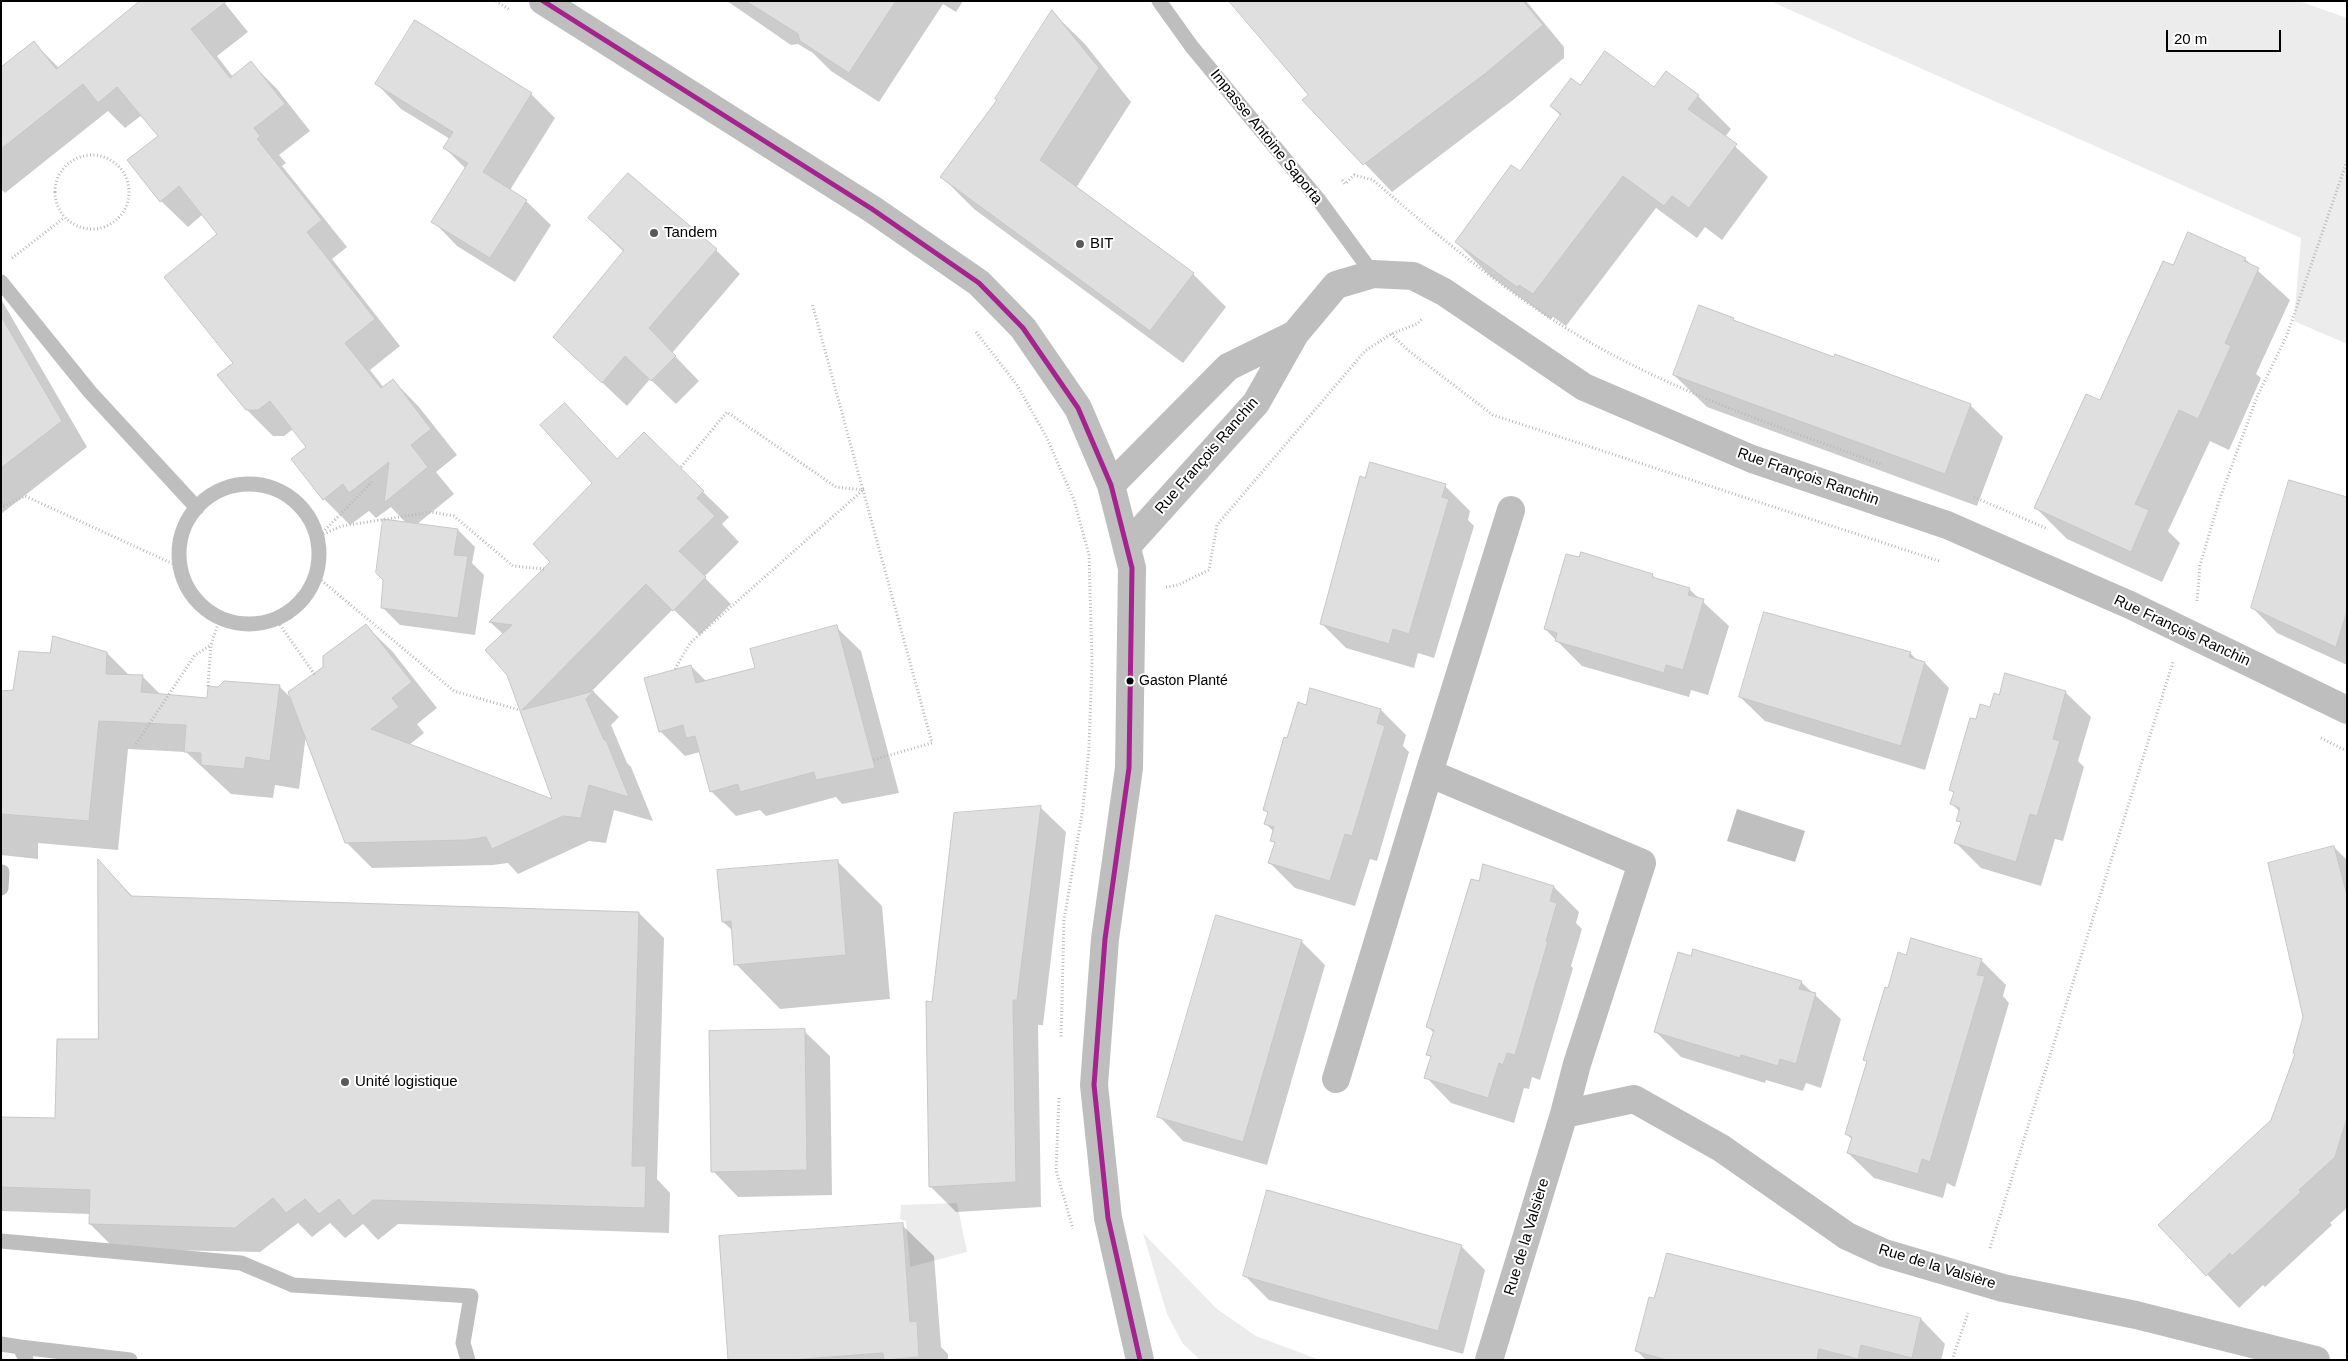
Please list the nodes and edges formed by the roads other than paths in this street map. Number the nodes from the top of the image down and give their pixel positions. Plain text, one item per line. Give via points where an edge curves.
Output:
1 (543, 1) edge
2 (1159, 1) edge
3 (1373, 274) junction
4 (1, 282) edge
5 (1295, 334) junction
6 (1111, 486) junction
7 (197, 508) junction
8 (1511, 510) dead end
9 (1128, 546) junction
10 (2347, 710) edge
11 (1429, 773) junction
12 (2, 872) edge
13 (1, 888) edge
14 (1336, 1079) dead end
15 (1564, 1114) junction
16 (1, 1241) edge
17 (1, 1344) edge
18 (23, 1353) edge
19 (130, 1360) edge
20 (468, 1360) edge
21 (1140, 1360) edge
22 (1490, 1360) edge
23 (2316, 1360) edge

1 - 6 street via 872,209 979,283 1022,328 1078,408
2 - 3 lane, Impasse Antoine Saporta via 1192,47 1318,199
3 - 5 street, Rue François Ranchin via 1336,285
3 - 10 street, Rue François Ranchin via 1413,276 1444,292 1584,387 1752,459 1947,525 2182,630
4 - 7 lane via 90,392
5 - 6 street, Rue François Ranchin via 1228,367
5 - 9 street, Rue François Ranchin via 1256,403
6 - 9 street
7 - 7 lane via 214,494 234,486 255,484 276,490 295,501 309,517 318,537 320,556 316,576 294,609 258,624 238,624 220,618 201,605 187,588 180,567 180,546 186,525
8 - 11 street
9 - 21 street via 1132,568 1133,621 1129,768 1105,939 1094,1085 1108,1218
11 - 14 street
11 - 15 street, Rue de la Valsière via 1642,863
12 - 13 lane
15 - 22 street, Rue de la Valsière
15 - 23 street, Rue de la Valsière via 1634,1099 1721,1148 1847,1236 1884,1253 1979,1281 2136,1315
16 - 20 lane via 241,1263 293,1285 471,1296 463,1343
17 - 18 lane
18 - 19 lane

